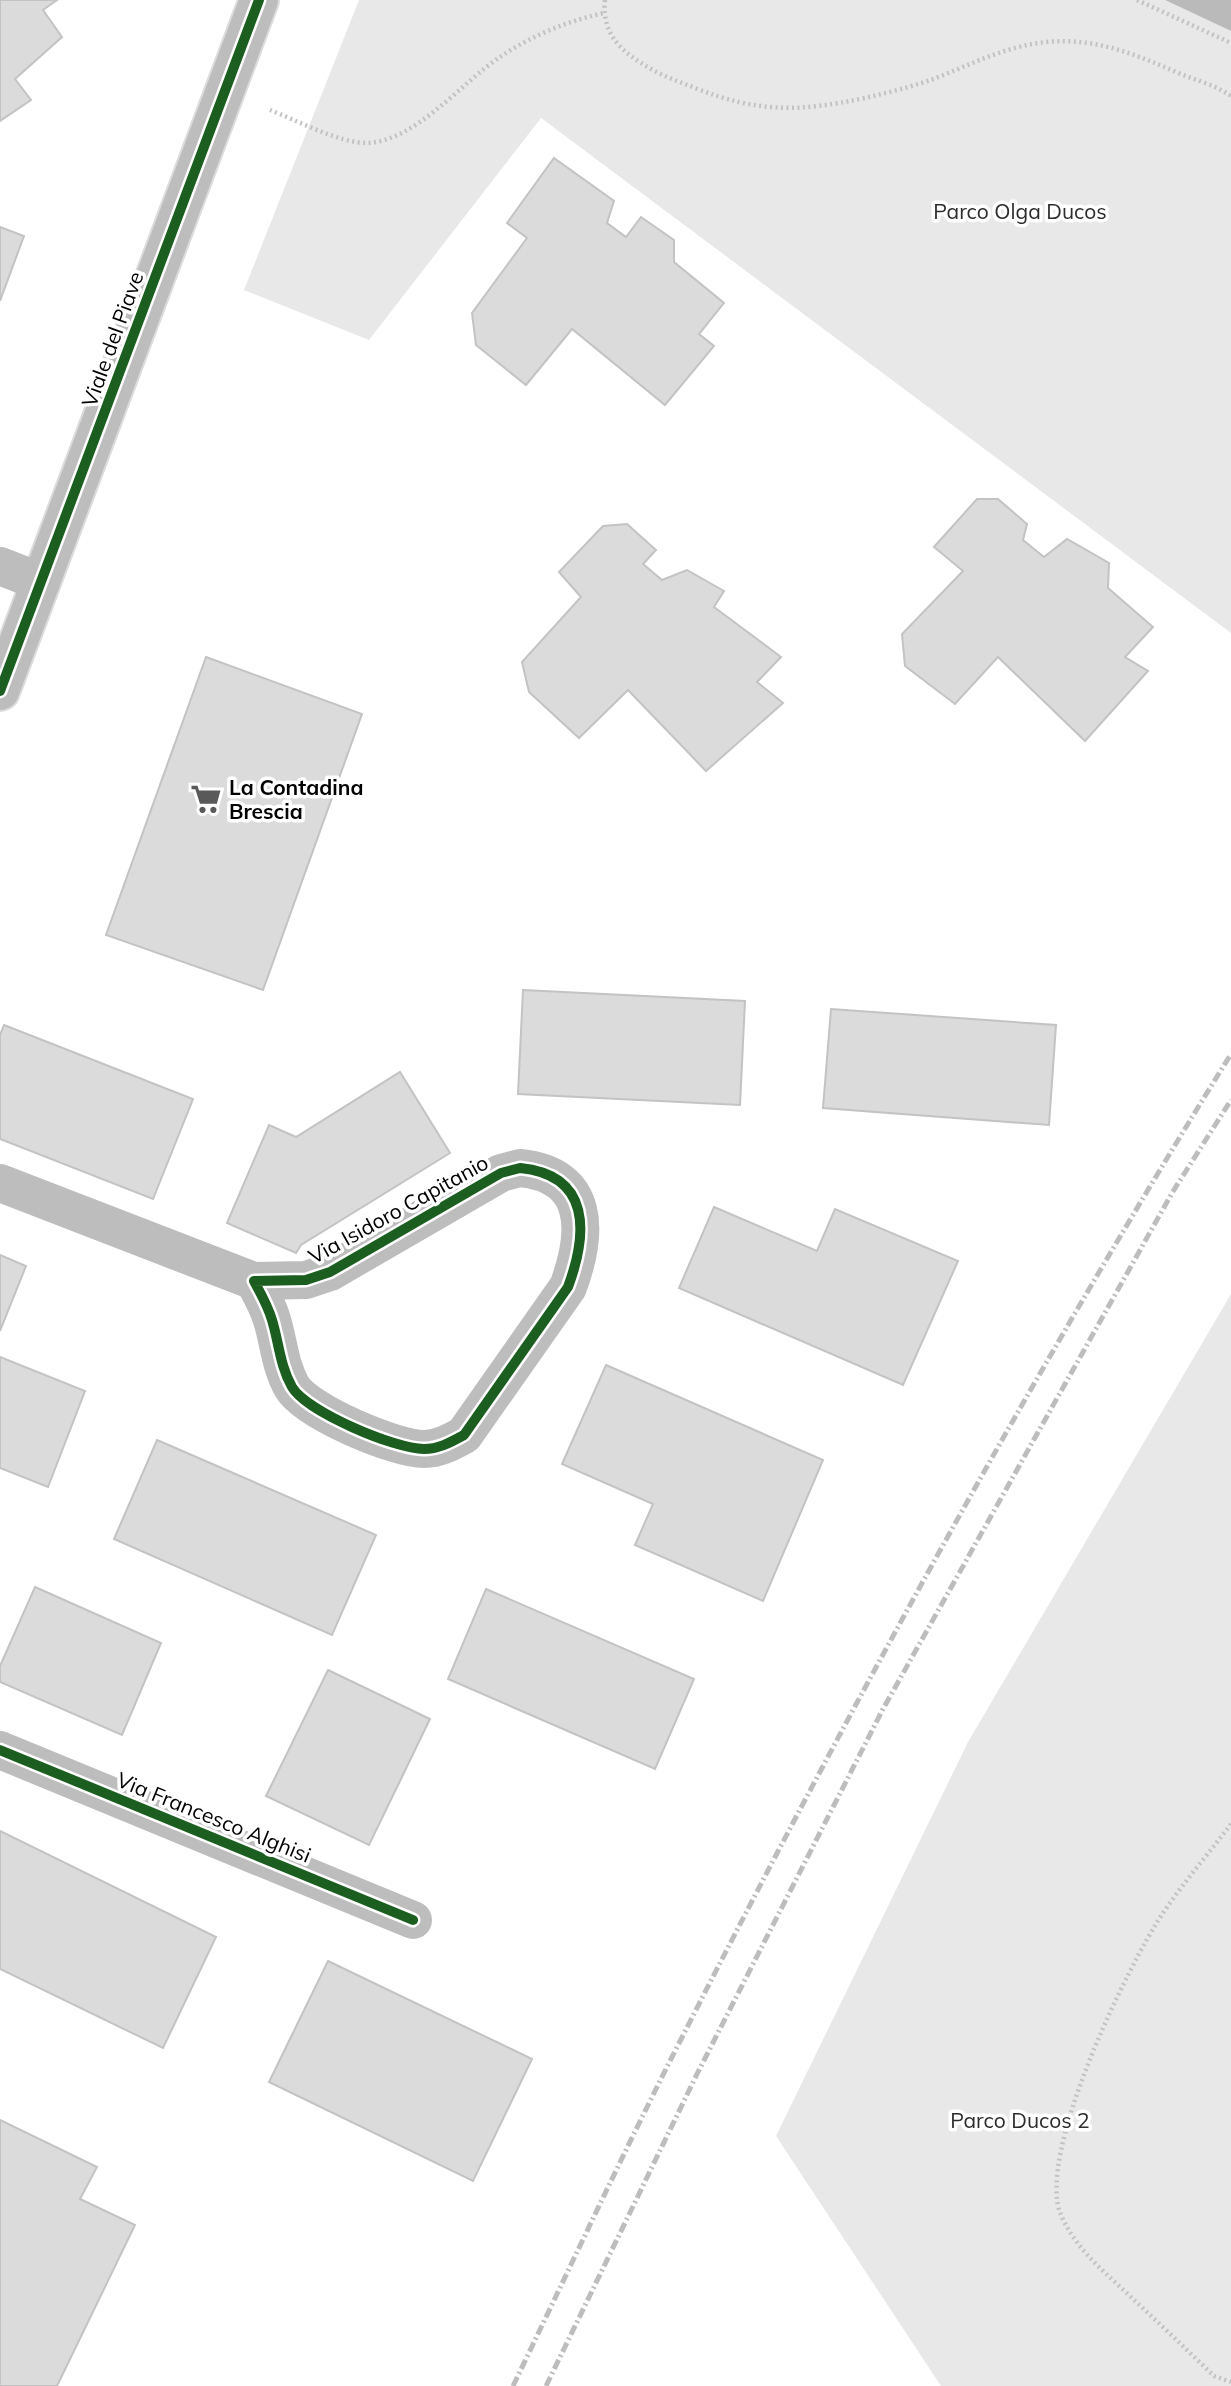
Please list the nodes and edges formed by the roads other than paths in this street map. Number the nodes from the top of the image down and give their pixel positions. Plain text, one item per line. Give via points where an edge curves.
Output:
1 (259, 0) edge
2 (0, 566) edge
3 (41, 582) junction
4 (0, 691) edge
5 (0, 1183) edge
6 (254, 1281) junction
7 (0, 1751) edge
8 (413, 1920) dead end

1 - 3 street, Viale del Piave
2 - 3 street
3 - 4 street, Viale del Piave
5 - 6 street, Via Isidoro Capitanio
6 - 6 street, Via Isidoro Capitanio via 306,1280 330,1272 501,1173 520,1168 558,1178 580,1210 577,1263 568,1287 477,1419 464,1435 445,1446 404,1446 306,1404 285,1374 272,1321
7 - 8 street, Via Francesco Alghisi

